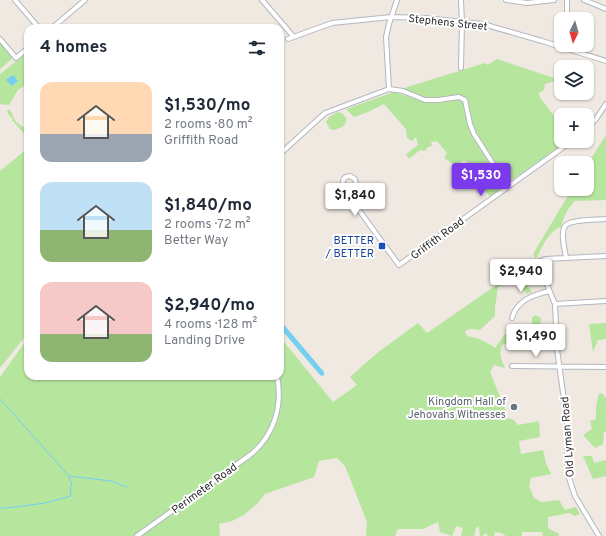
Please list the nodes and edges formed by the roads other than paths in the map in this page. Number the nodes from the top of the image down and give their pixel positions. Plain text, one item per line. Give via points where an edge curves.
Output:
1 (16, 0) edge
2 (85, 0) edge
3 (262, 0) edge
4 (397, 0) edge
5 (461, 0) edge
6 (506, 0) edge
7 (554, 0) edge
8 (567, 0) edge
9 (584, 0) edge
10 (606, 9) edge
11 (567, 12) edge
12 (391, 17) junction
13 (462, 22) junction
14 (36, 24) edge
15 (57, 24) edge
16 (283, 24) edge
17 (284, 26) edge
18 (293, 36) junction
19 (0, 39) edge
20 (288, 39) dead end
21 (554, 43) edge
22 (24, 51) edge
23 (582, 52) edge
24 (606, 61) edge
25 (461, 68) dead end
26 (389, 89) junction
27 (606, 104) edge
28 (594, 121) edge
29 (562, 148) edge
30 (284, 150) edge
31 (508, 187) junction
32 (347, 193) dead end
33 (606, 219) edge
34 (606, 256) edge
35 (566, 258) junction
36 (549, 291) junction
37 (606, 301) edge
38 (555, 304) junction
39 (512, 318) dead end
40 (512, 366) dead end
41 (560, 367) junction
42 (606, 367) edge
43 (277, 380) edge
44 (137, 536) edge
45 (599, 536) edge

1 - 14 street
2 - 15 street
3 - 16 street
4 - 12 street
5 - 13 street
6 - 7 street via 527,3
8 - 11 street
9 - 10 street
12 - 13 street, Stephens Street
12 - 18 street, Stephens Street via 332,23
12 - 26 street via 386,39
13 - 21 street, Stephens Street via 483,24
13 - 25 street
17 - 18 street
18 - 20 street, Stephens Street
19 - 22 street via 16,58
23 - 24 street, Stephens Street
26 - 30 street via 325,113
26 - 31 street via 404,91 429,100 458,97 464,99 474,134
27 - 28 street
29 - 31 street, Griffith Road
31 - 32 street, Griffith Road via 399,265
33 - 35 street via 568,224 564,236
34 - 35 street
35 - 36 street, Old Lyman Road via 545,259 538,263
36 - 38 street, Old Lyman Road
36 - 39 street via 522,302
37 - 38 street
38 - 41 street, Old Lyman Road
40 - 41 street
41 - 42 street
41 - 45 street, Old Lyman Road via 567,422 568,475 574,496
43 - 44 street, Perimeter Road via 278,407 274,424 259,447

